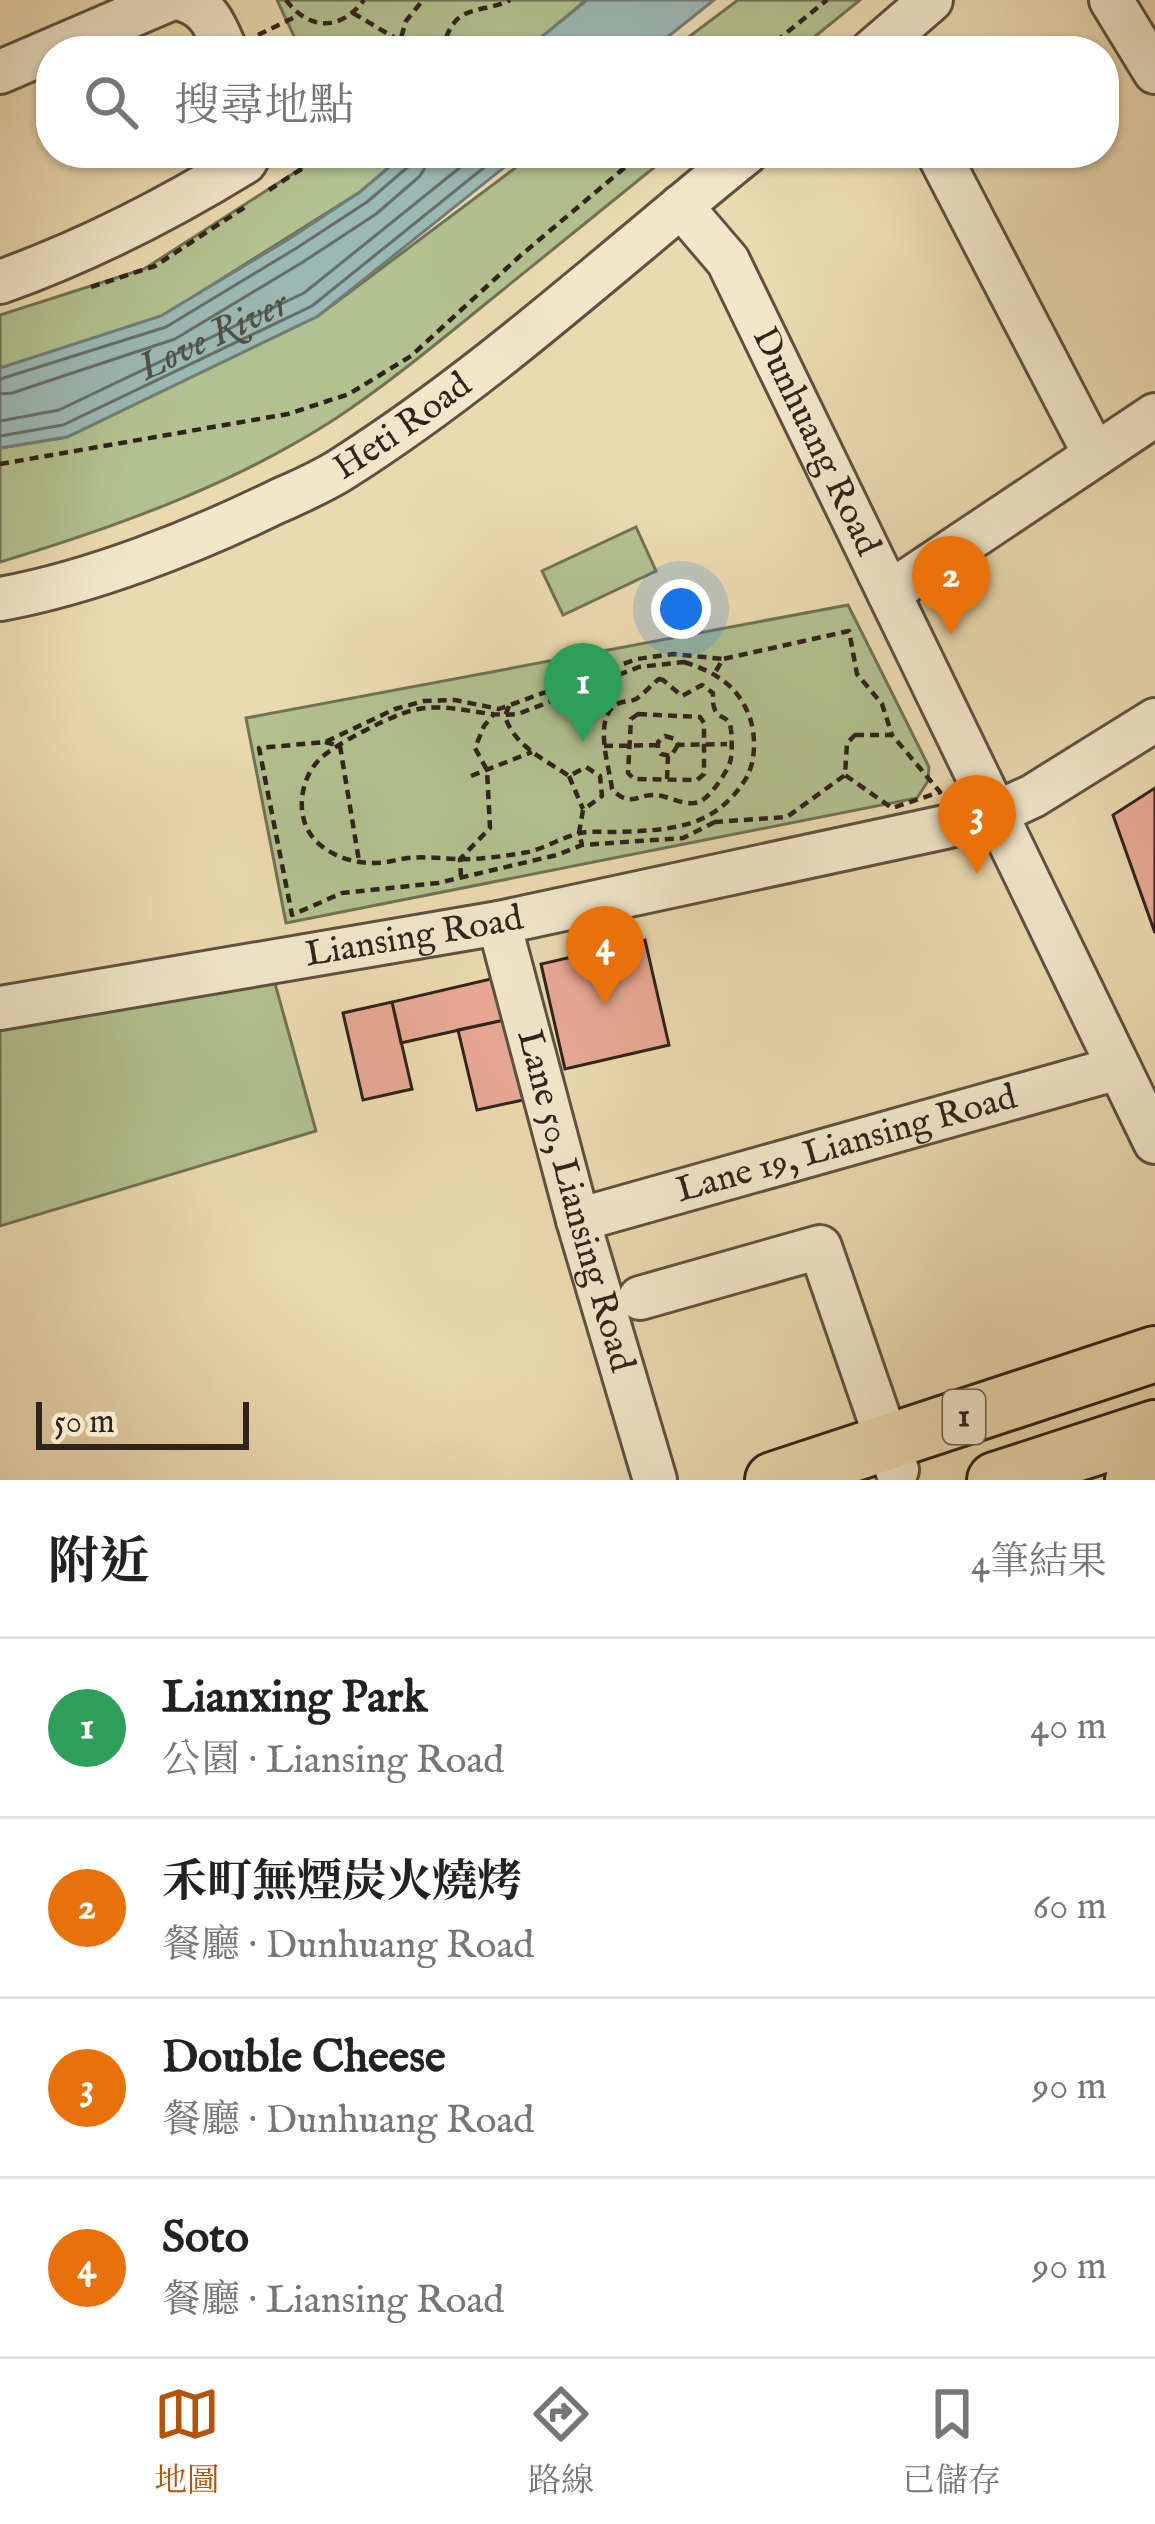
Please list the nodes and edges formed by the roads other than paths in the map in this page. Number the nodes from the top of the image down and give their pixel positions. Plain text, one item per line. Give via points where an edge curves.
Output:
1 (168, 0) edge
2 (184, 0) edge
3 (932, 0) edge
4 (1111, 0) edge
5 (85, 36) edge
6 (228, 36) edge
7 (893, 36) edge
8 (36, 57) edge
9 (1155, 71) edge
10 (0, 73) edge
11 (235, 168) edge
12 (728, 168) edge
13 (946, 168) edge
14 (681, 206) junction
15 (0, 282) edge
16 (1155, 415) edge
17 (1095, 455) junction
18 (889, 593) junction
19 (0, 599) edge
20 (1155, 720) edge
21 (994, 814) junction
22 (499, 923) junction
23 (0, 1008) edge
24 (1118, 1068) junction
25 (1155, 1142) edge
26 (578, 1220) junction
27 (640, 1298) dead end
28 (1155, 1354) edge
29 (1155, 1385) edge
30 (1145, 1462) edge
31 (884, 1464) edge
32 (656, 1480) edge
33 (773, 1480) edge
34 (994, 1480) edge

1 - 5 street
2 - 6 street
3 - 7 street
4 - 9 street
8 - 10 street
11 - 15 street via 108,239
12 - 14 street, Heti Road
13 - 17 street
14 - 18 street, Dunhuang Road via 728,261
14 - 19 street, Heti Road via 559,310 338,472 139,560
16 - 17 street
17 - 18 street
18 - 21 street, Dunhuang Road
20 - 21 street, Liansing Road
21 - 22 street, Liansing Road
21 - 24 street, Dunhuang Road
22 - 23 street, Liansing Road
22 - 26 street, Lane 50, Liansing Road
24 - 25 street, Dunhuang Road
24 - 26 street, Lane 19, Liansing Road
26 - 32 street, Lane 50, Liansing Road
27 - 31 street via 820,1247
28 - 31 main road, 1
29 - 31 main road, 1
30 - 34 main road, 1
31 - 33 main road, 1

